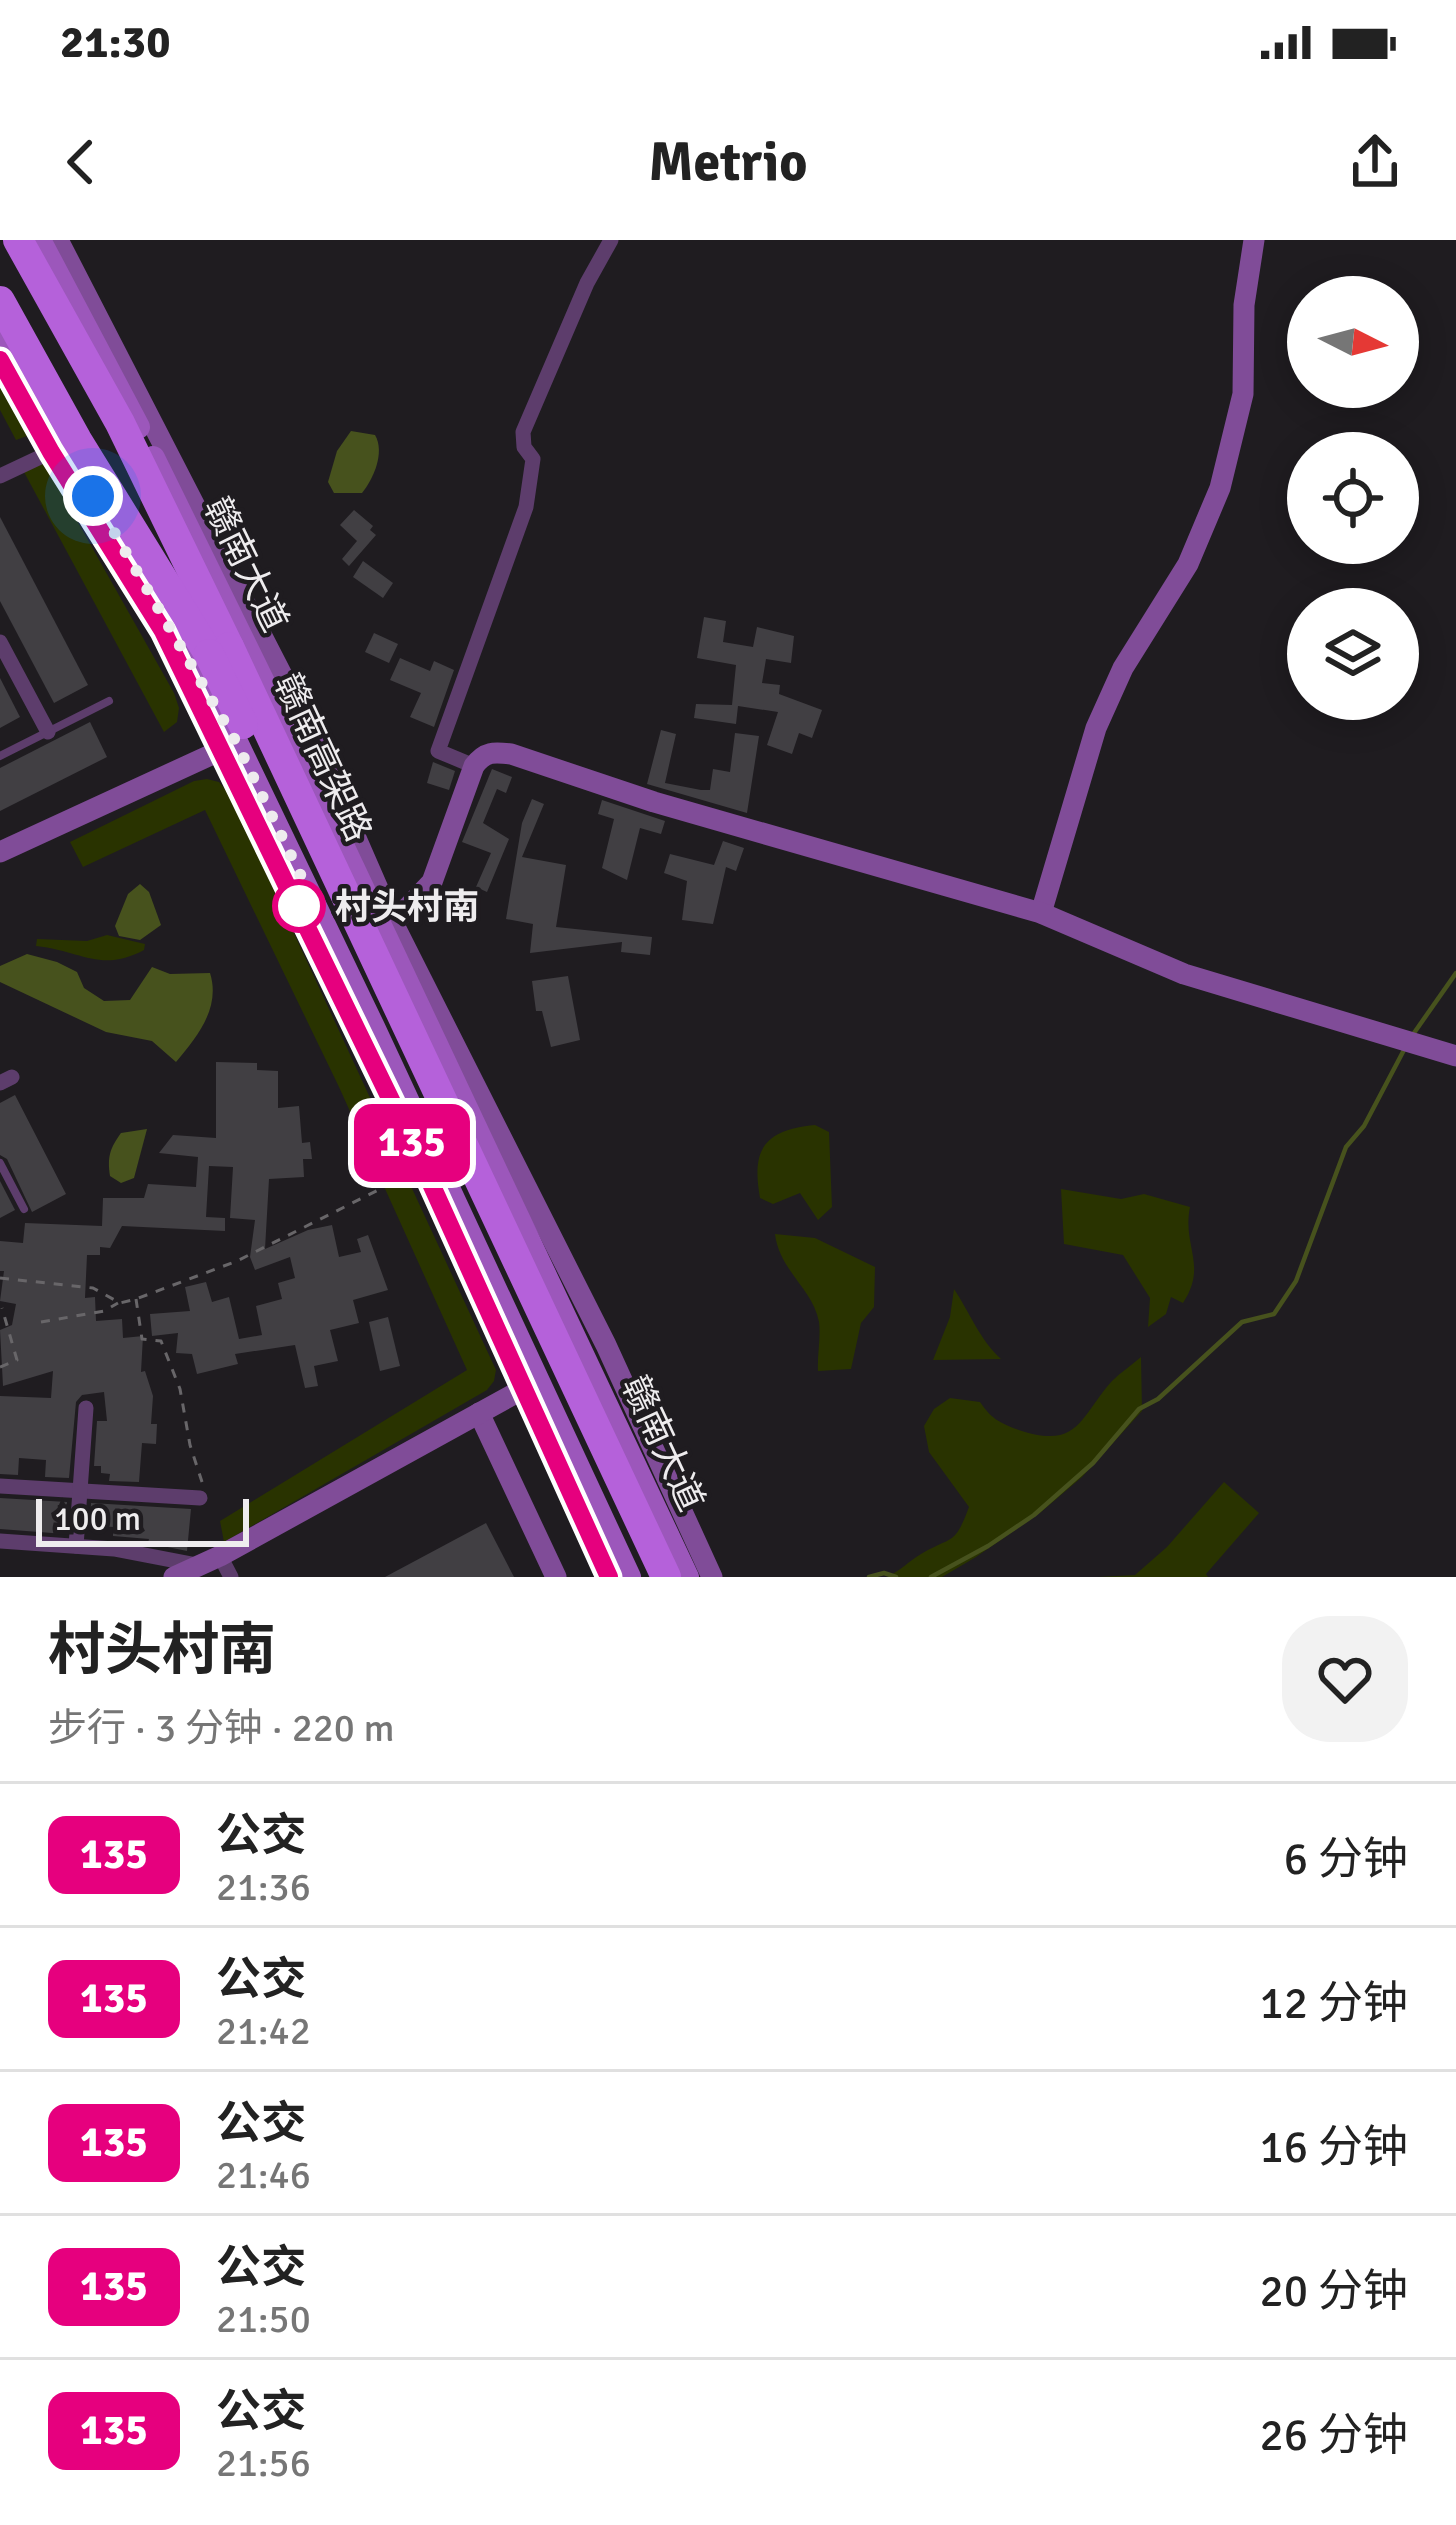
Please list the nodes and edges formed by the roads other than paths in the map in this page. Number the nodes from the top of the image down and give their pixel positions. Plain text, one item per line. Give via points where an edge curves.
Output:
1 (17, 240) edge
2 (39, 240) edge
3 (58, 240) edge
4 (610, 240) edge
5 (1253, 240) edge
6 (0, 305) edge
7 (0, 332) edge
8 (0, 360) edge
9 (48, 419) junction
10 (120, 422) junction
11 (51, 452) junction
12 (0, 476) edge
13 (184, 520) junction
14 (0, 643) edge
15 (219, 651) junction
16 (257, 666) junction
17 (206, 688) junction
18 (110, 701) dead end
19 (292, 716) junction
20 (48, 732) junction
21 (228, 747) junction
22 (0, 756) edge
23 (474, 766) junction
24 (316, 790) junction
25 (272, 814) junction
26 (0, 852) edge
27 (1041, 913) junction
28 (393, 923) junction
29 (1456, 1055) edge
30 (0, 1163) edge
31 (24, 1209) dead end
32 (523, 1389) junction
33 (86, 1408) dead end
34 (479, 1413) junction
35 (0, 1486) edge
36 (80, 1489) junction
37 (200, 1498) road end
38 (0, 1541) edge
39 (76, 1546) junction
40 (220, 1556) junction
41 (197, 1565) junction
42 (174, 1577) edge
43 (231, 1577) edge
44 (556, 1577) edge
45 (609, 1577) edge
46 (629, 1577) edge
47 (648, 1577) edge
48 (666, 1577) edge
49 (687, 1577) edge
50 (712, 1577) edge

1 - 10 highway, 赣南高架路
2 - 13 main road, 赣南大道
3 - 19 street
4 - 23 street via 523,432 533,458 526,507 438,752
5 - 27 street via 1243,394 1220,488 1188,564 1096,728
6 - 9 highway
6 - 15 highway, 赣南高架路 via 77,440
7 - 9 main road
8 - 11 street
9 - 17 main road
10 - 13 highway
10 - 15 highway, 赣南高架路
11 - 12 street
11 - 21 street
13 - 16 main road, 赣南大道
14 - 20 street
15 - 47 highway, 赣南高架路, bridge
15 - 48 highway, 赣南高架路, bridge
16 - 17 main road
16 - 19 main road, 赣南大道
17 - 21 main road
18 - 20 lane
19 - 21 street
19 - 24 main road, 赣南大道
19 - 28 street
20 - 22 lane
21 - 25 main road
21 - 26 street
21 - 32 street
23 - 27 street via 491,752 512,754
23 - 28 street via 432,882
24 - 25 main road
24 - 49 main road, 赣南大道
25 - 46 main road
27 - 29 street via 1184,974
28 - 50 street via 606,1345
30 - 31 lane
32 - 34 street
32 - 45 street
33 - 36 street
34 - 40 street
34 - 44 street
35 - 36 street
36 - 37 street
36 - 39 street
38 - 39 street
39 - 41 street
40 - 41 street
40 - 43 street
41 - 42 street

